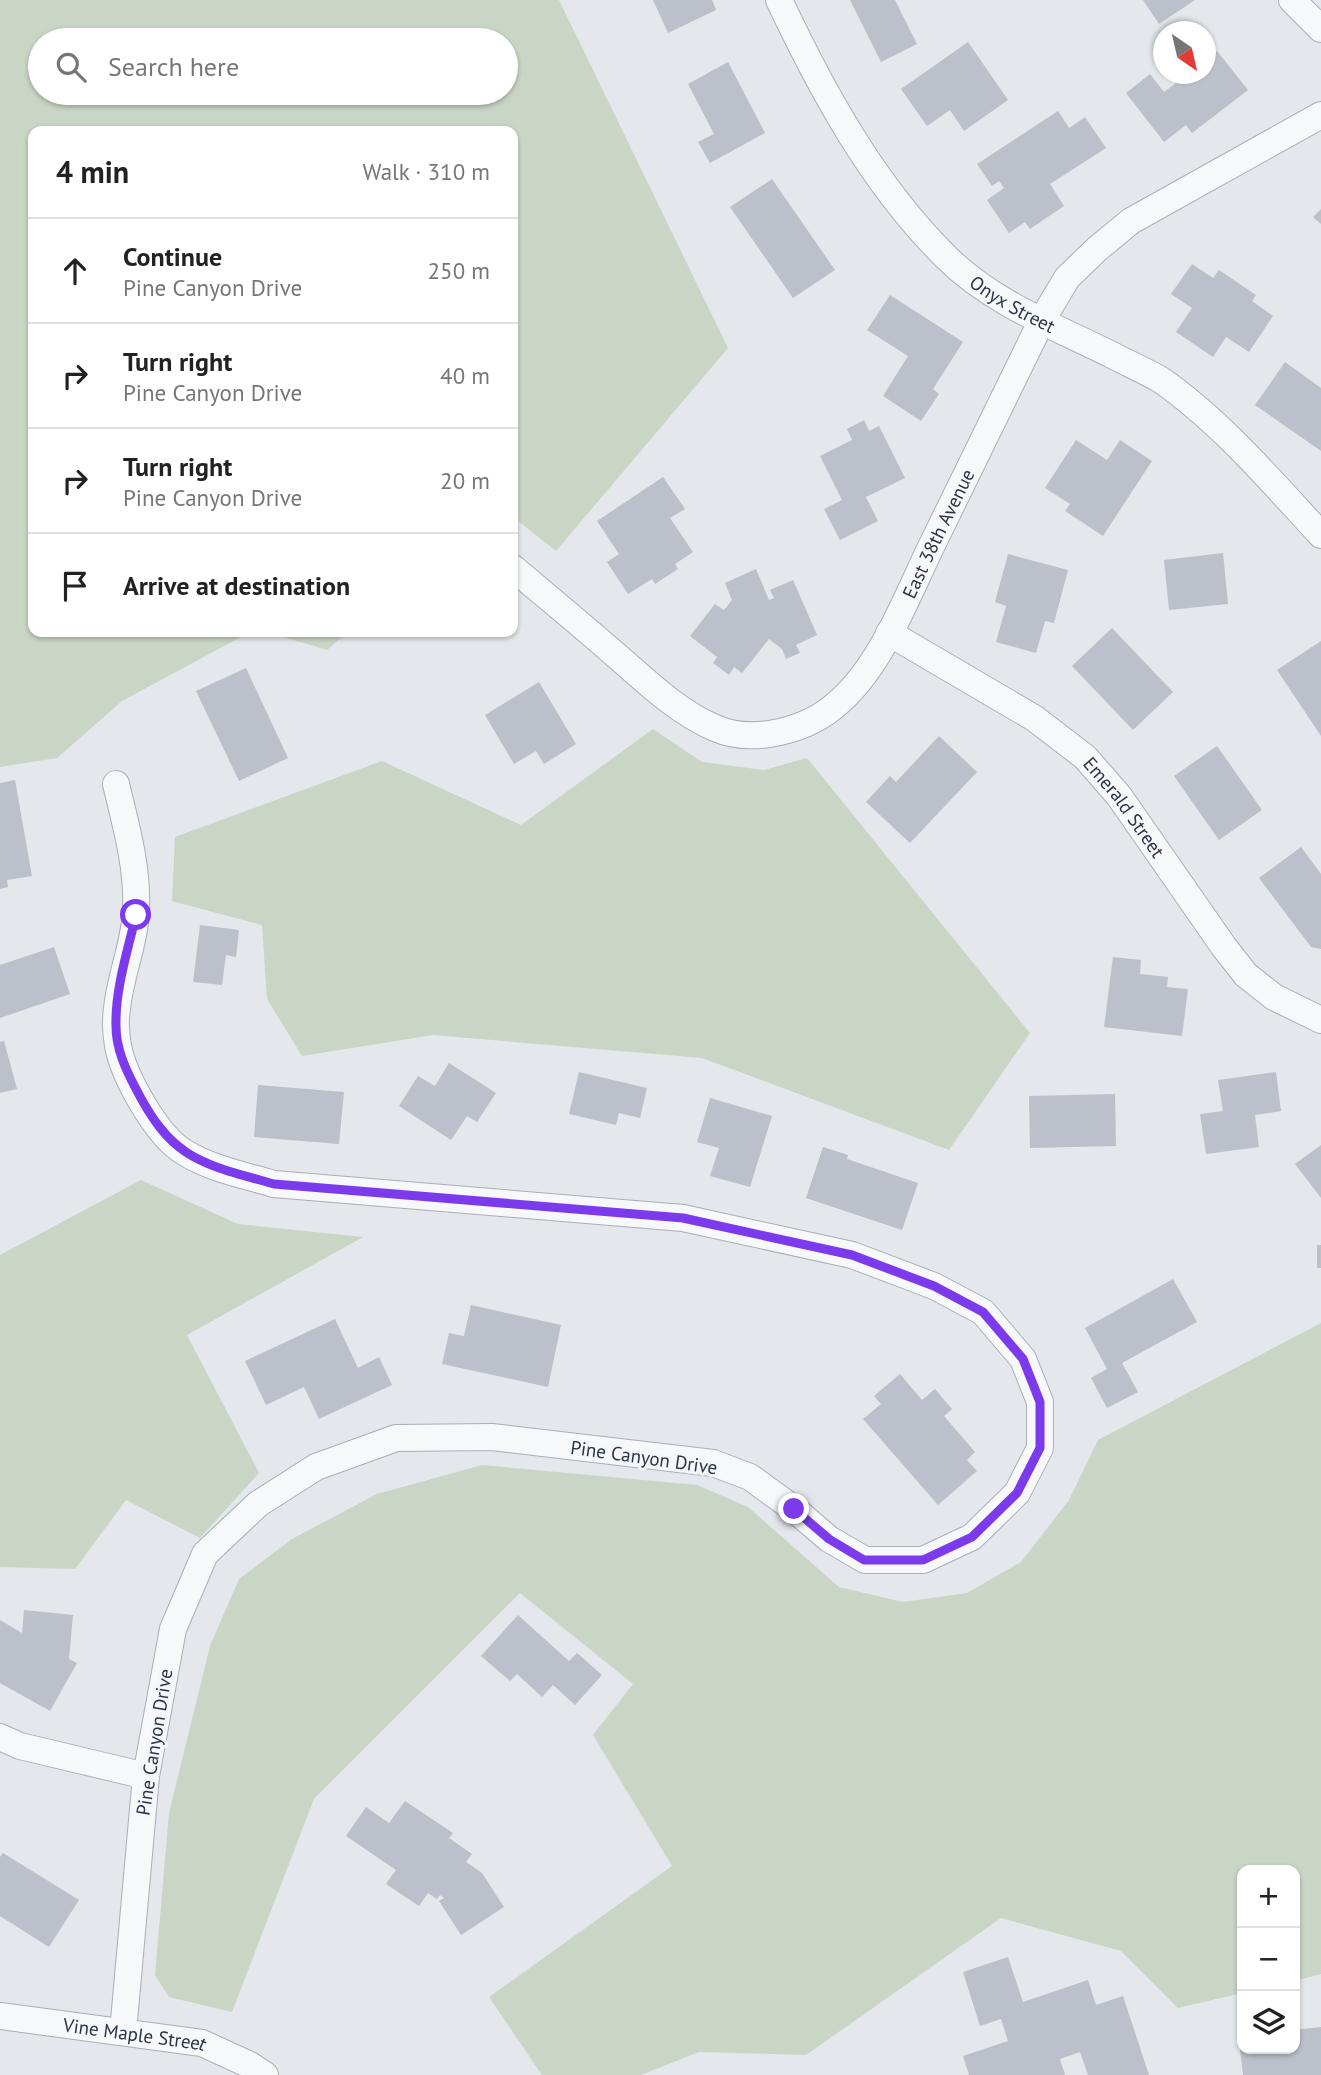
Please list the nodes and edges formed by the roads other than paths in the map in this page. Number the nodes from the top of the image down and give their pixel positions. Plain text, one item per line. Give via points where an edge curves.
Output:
1 (779, 0) edge
2 (1292, 0) edge
3 (1321, 29) edge
4 (1321, 115) edge
5 (1042, 320) junction
6 (1321, 534) edge
7 (518, 572) edge
8 (889, 633) junction
9 (116, 785) dead end
10 (1321, 1020) edge
11 (0, 1737) edge
12 (146, 1776) junction
13 (0, 2016) edge
14 (123, 2032) junction
15 (265, 2075) edge

1 - 5 street, Onyx Street via 839,114 909,217 947,258 999,299
2 - 3 street
4 - 5 street, East 38th Avenue via 1131,222 1067,278
5 - 6 street, Onyx Street via 1159,379 1203,413
5 - 8 street, East 38th Avenue
7 - 8 street, East 38th Avenue via 683,710 718,730 742,734 794,728 838,704
8 - 10 street, Emerald Street via 1034,718 1085,757 1119,796 1246,975 1274,997
9 - 12 street, Pine Canyon Drive via 137,886 136,915 117,1007 118,1048 149,1116 182,1152 214,1167 274,1184 683,1218 852,1255 934,1286 983,1312 1023,1359 1040,1402 1040,1448 1017,1493 972,1537 923,1560 864,1560 829,1539 750,1477 713,1464 492,1437 396,1438 316,1467 258,1504 205,1554 173,1629
11 - 12 street via 20,1746
12 - 14 street, Pine Canyon Drive
13 - 14 street, Vine Maple Street
14 - 15 street, Vine Maple Street via 202,2043

